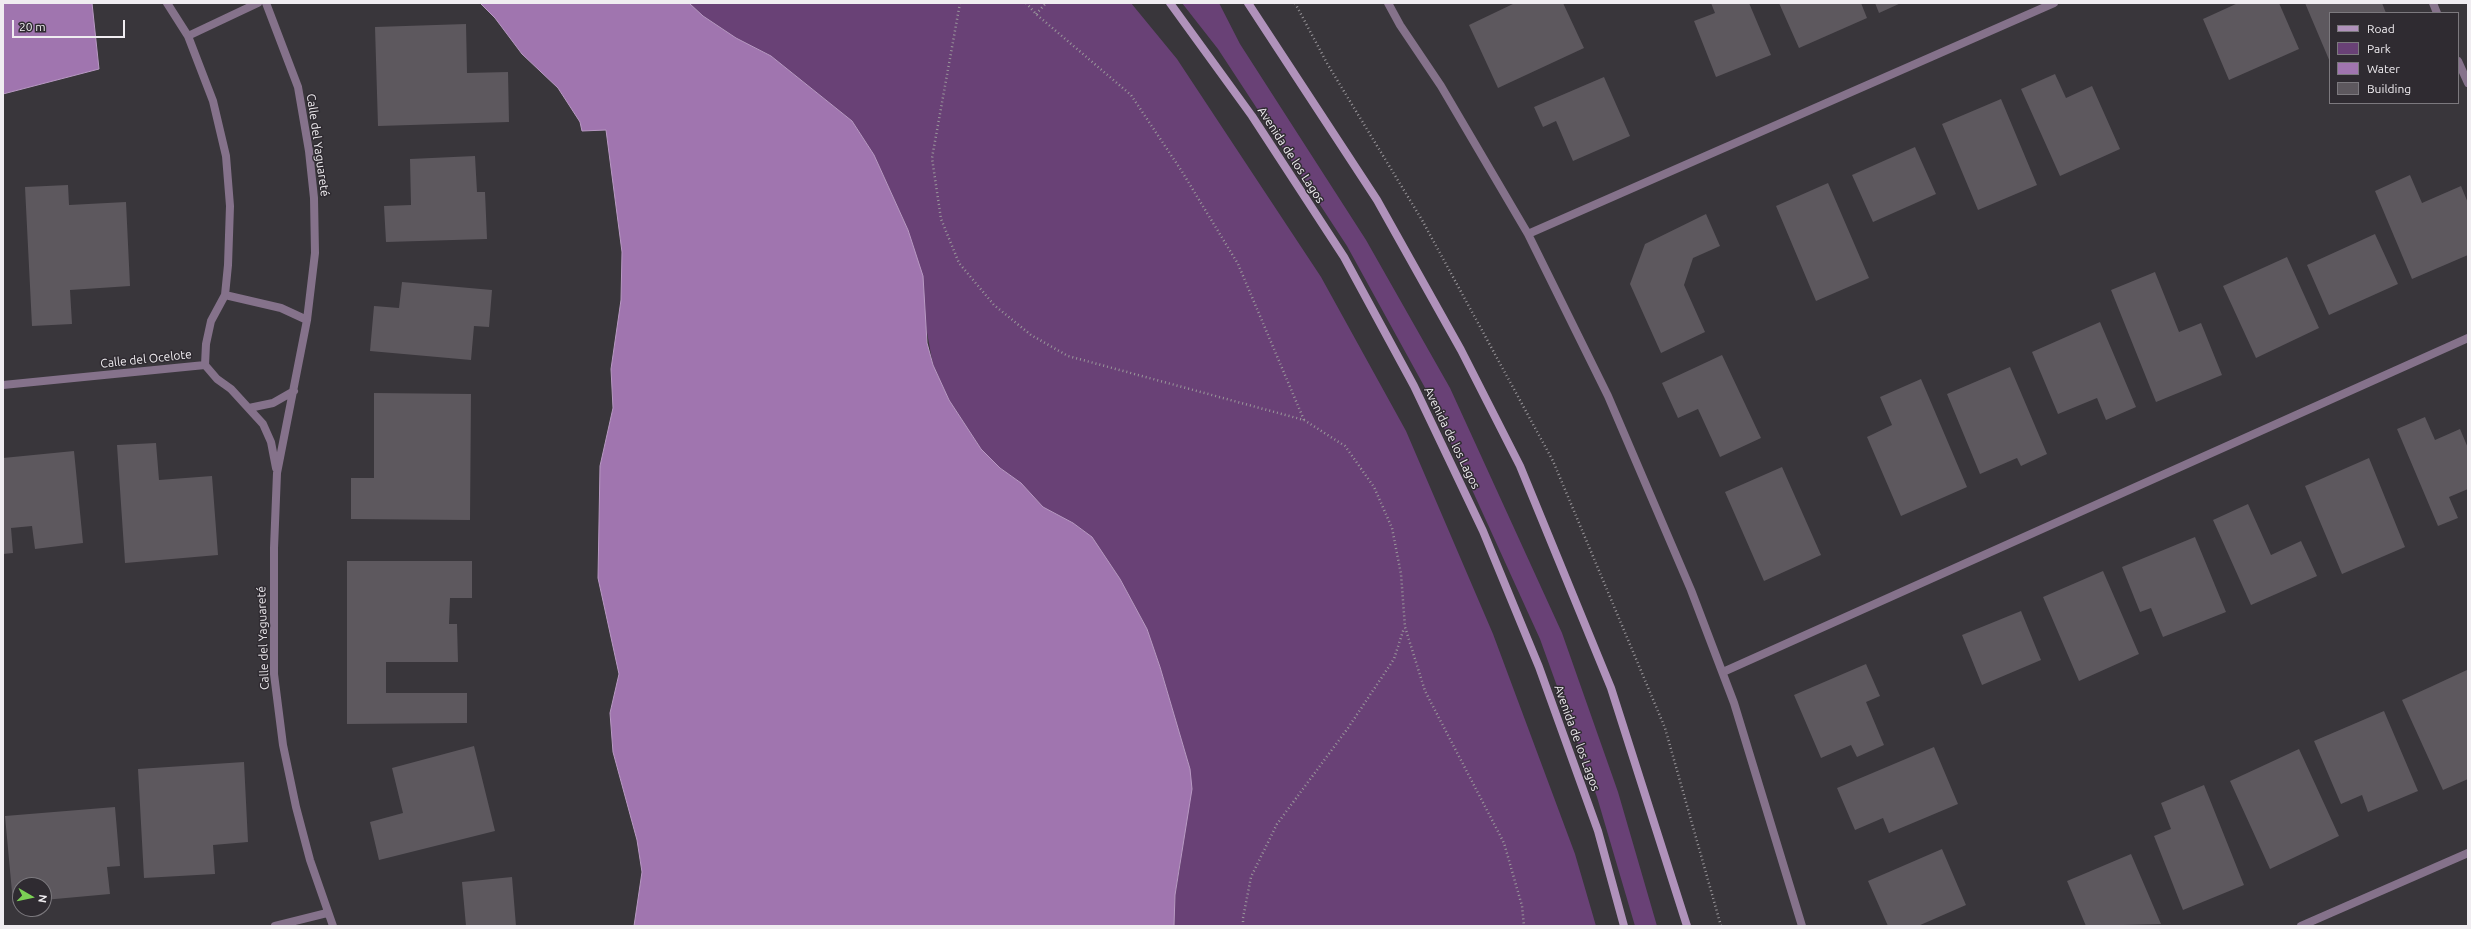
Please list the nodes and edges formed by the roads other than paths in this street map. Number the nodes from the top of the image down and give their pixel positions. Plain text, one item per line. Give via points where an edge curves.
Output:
1 (167, 3) edge
2 (258, 3) edge
3 (266, 3) edge
4 (1170, 3) edge
5 (1248, 3) edge
6 (1388, 3) edge
7 (2054, 3) edge
8 (188, 36) junction
9 (2459, 62) edge
10 (2468, 83) edge
11 (1528, 234) junction
12 (225, 295) junction
13 (308, 320) junction
14 (2468, 338) edge
15 (205, 365) junction
16 (3, 385) edge
17 (294, 391) junction
18 (249, 408) junction
19 (277, 473) junction
20 (1723, 672) junction
21 (2468, 853) edge
22 (327, 913) junction
23 (275, 926) edge
24 (333, 926) edge
25 (1624, 926) edge
26 (1687, 926) edge
27 (1802, 926) edge
28 (2301, 926) edge

1 - 8 street
2 - 8 street
3 - 13 street, Calle del Yaguareté via 298,87 309,151 314,198 315,253
4 - 25 street, Avenida de los Lagos via 1252,116 1344,257 1414,386 1483,531 1539,668 1598,831
5 - 26 street via 1377,200 1461,350 1520,466 1611,688
6 - 11 street via 1441,86
7 - 11 street
8 - 12 street via 213,101 226,156 230,206
9 - 10 street
11 - 20 street via 1608,396
12 - 13 street via 281,308
12 - 15 street via 211,321
13 - 17 street, Calle del Yaguareté
14 - 20 street
15 - 16 street, Calle del Ocelote
15 - 18 street, Calle del Ocelote via 216,379
17 - 18 street via 274,403
17 - 19 street, Calle del Yaguareté
18 - 19 street, Calle del Ocelote via 263,424 271,442
19 - 22 street, Calle del Yaguareté via 274,674 283,745 296,807
20 - 27 street via 1737,710
21 - 28 street
22 - 23 street
22 - 24 street, Calle del Yaguareté

